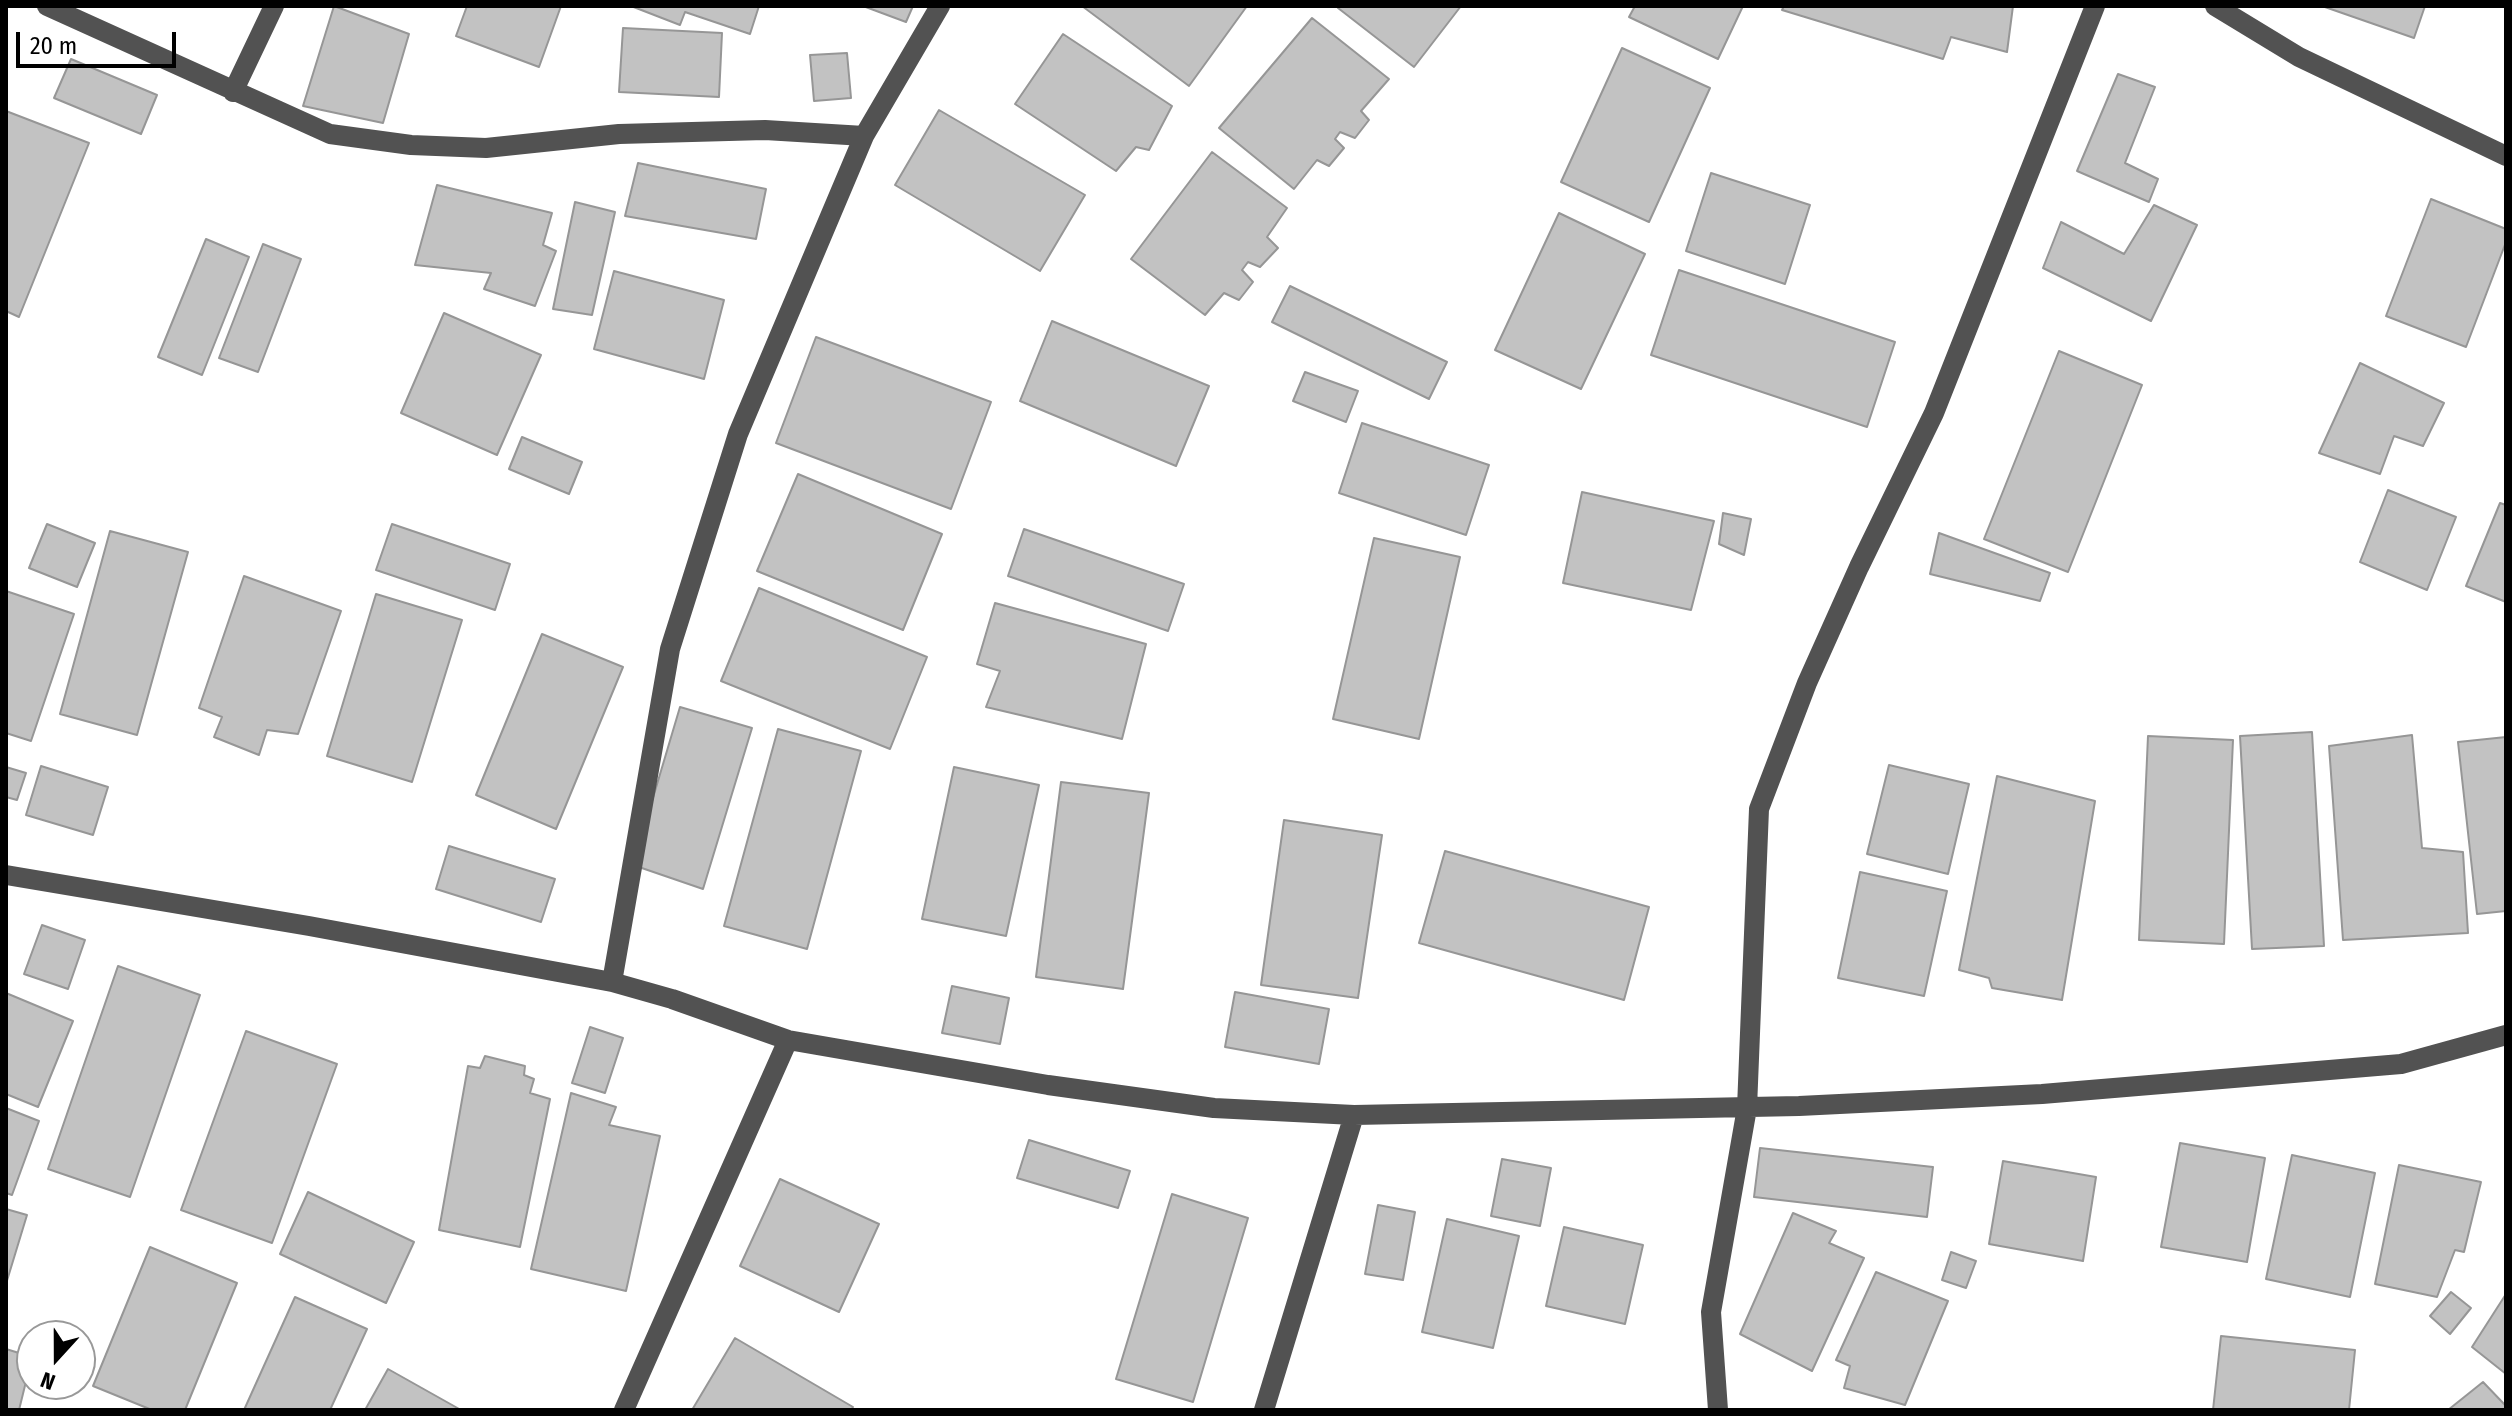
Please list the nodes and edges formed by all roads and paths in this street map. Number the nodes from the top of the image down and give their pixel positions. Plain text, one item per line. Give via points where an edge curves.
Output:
1 (47, 6) edge
2 (274, 6) edge
3 (940, 6) edge
4 (2095, 6) edge
5 (2215, 6) edge
6 (233, 92) junction
7 (864, 136) junction
8 (2506, 156) edge
9 (6, 875) edge
10 (612, 982) junction
11 (2506, 1035) edge
12 (788, 1040) junction
13 (1747, 1108) junction
14 (1354, 1115) junction
15 (624, 1410) edge
16 (1264, 1410) edge
17 (1718, 1410) edge

1 - 6 street
2 - 6 street
3 - 7 street
4 - 13 street via 1934,413 1807,683 1759,809
5 - 8 street via 2299,57
6 - 7 street via 330,134 411,145 486,148 619,134 765,130
7 - 10 street via 738,434 670,649
9 - 10 street
10 - 12 street
11 - 13 street via 2401,1064 2042,1094
12 - 14 street via 1199,1106
12 - 15 street
13 - 14 street
13 - 17 street via 1711,1312
14 - 16 street

